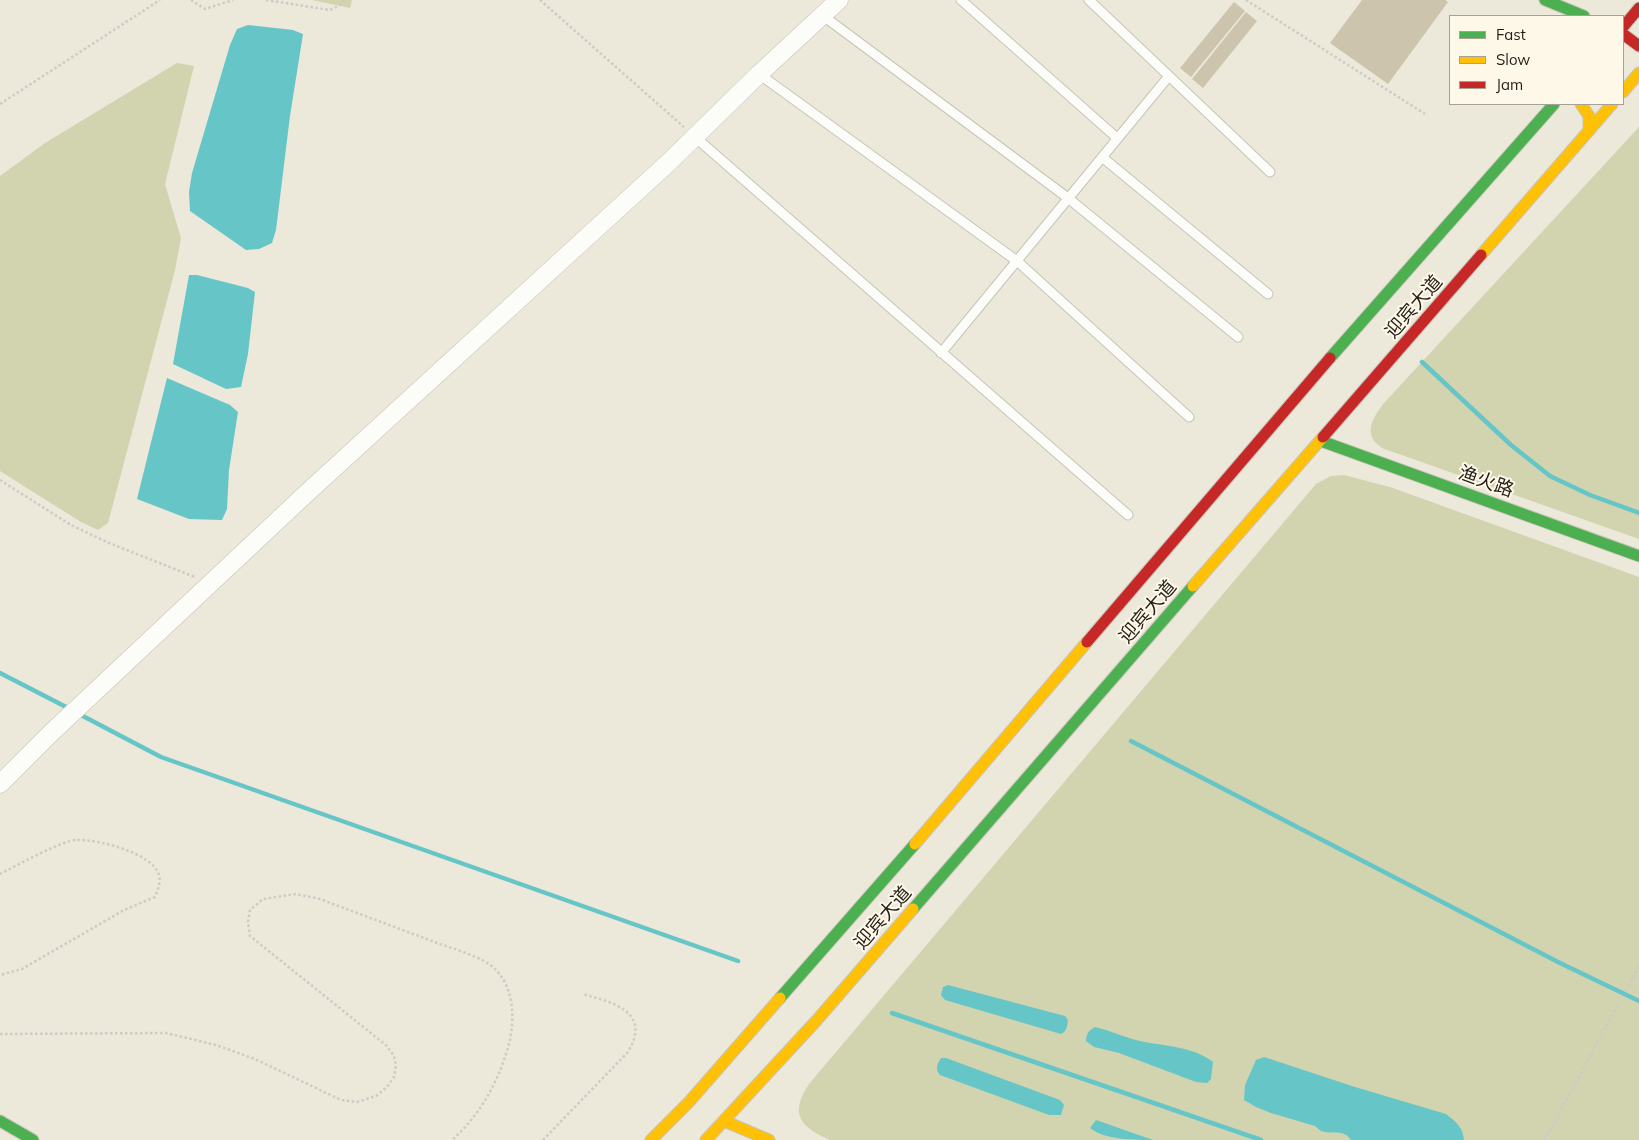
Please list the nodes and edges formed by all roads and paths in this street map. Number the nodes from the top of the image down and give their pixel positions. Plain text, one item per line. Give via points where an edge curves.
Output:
1 (160, 0) edge
2 (191, 0) edge
3 (233, 0) edge
4 (266, 0) edge
5 (344, 0) edge
6 (540, 0) edge
7 (961, 0) edge
8 (1088, 0) edge
9 (1246, 0) edge
10 (1545, 0) edge
11 (828, 6) edge
12 (1639, 8) edge
13 (1582, 15) edge
14 (1624, 26) edge
15 (1624, 35) edge
16 (1639, 46) edge
17 (1639, 73) edge
18 (759, 74) junction
19 (1169, 76) junction
20 (1624, 91) edge
21 (0, 104) edge
22 (1553, 105) edge
23 (1581, 105) edge
24 (1611, 105) edge
25 (1425, 114) dead end
26 (1589, 131) junction
27 (695, 137) junction
28 (1117, 138) junction
29 (1102, 157) junction
30 (1270, 172) dead end
31 (1068, 198) junction
32 (1017, 261) junction
33 (1268, 294) dead end
34 (1238, 338) dead end
35 (941, 353) junction
36 (1189, 417) dead end
37 (1321, 441) junction
38 (0, 480) edge
39 (1128, 515) dead end
40 (1639, 556) edge
41 (211, 583) junction
42 (0, 784) edge
43 (0, 874) edge
44 (1639, 966) edge
45 (0, 975) edge
46 (1626, 990) dead end
47 (582, 994) dead end
48 (1618, 1004) dead end
49 (0, 1034) edge
50 (724, 1121) junction
51 (1, 1125) edge
52 (33, 1140) edge
53 (452, 1140) edge
54 (543, 1140) edge
55 (651, 1140) edge
56 (706, 1140) edge
57 (769, 1140) edge
58 (1544, 1140) edge

1 - 21 path
2 - 3 path via 205,9
4 - 5 path via 330,10
6 - 27 path
7 - 28 lane
8 - 19 lane
9 - 25 path
10 - 13 main road
11 - 18 street
11 - 31 lane
12 - 14 main road
15 - 16 main road
17 - 20 main road
18 - 27 street
18 - 32 lane
19 - 28 lane
19 - 30 lane
22 - 55 main road, 迎宾大道 via 1343,342 908,852 689,1102
23 - 26 main road via 1590,118
24 - 26 main road, 迎宾大道
26 - 37 main road, 迎宾大道
27 - 35 lane
27 - 41 street
28 - 29 lane
29 - 31 lane
29 - 33 lane
31 - 32 lane
31 - 34 lane
32 - 35 lane
32 - 36 lane
35 - 39 lane
37 - 40 main road, 渔火路
37 - 50 main road, 迎宾大道 via 824,1012
38 - 41 path via 71,525
41 - 42 street
43 - 45 path via 76,840 109,845 145,859 155,866 160,884 155,897 124,910 22,969
44 - 46 path
47 - 54 path via 624,1008 633,1019 634,1041 628,1052
48 - 58 path
49 - 53 path via 166,1033 216,1045 255,1059 341,1100 357,1102 376,1096 394,1077 394,1056 387,1046 250,936 250,910 263,899 296,894 320,899 465,953 494,967 504,979 512,1018 503,1065 477,1114
50 - 56 main road, 迎宾大道
50 - 57 main road
51 - 52 main road

